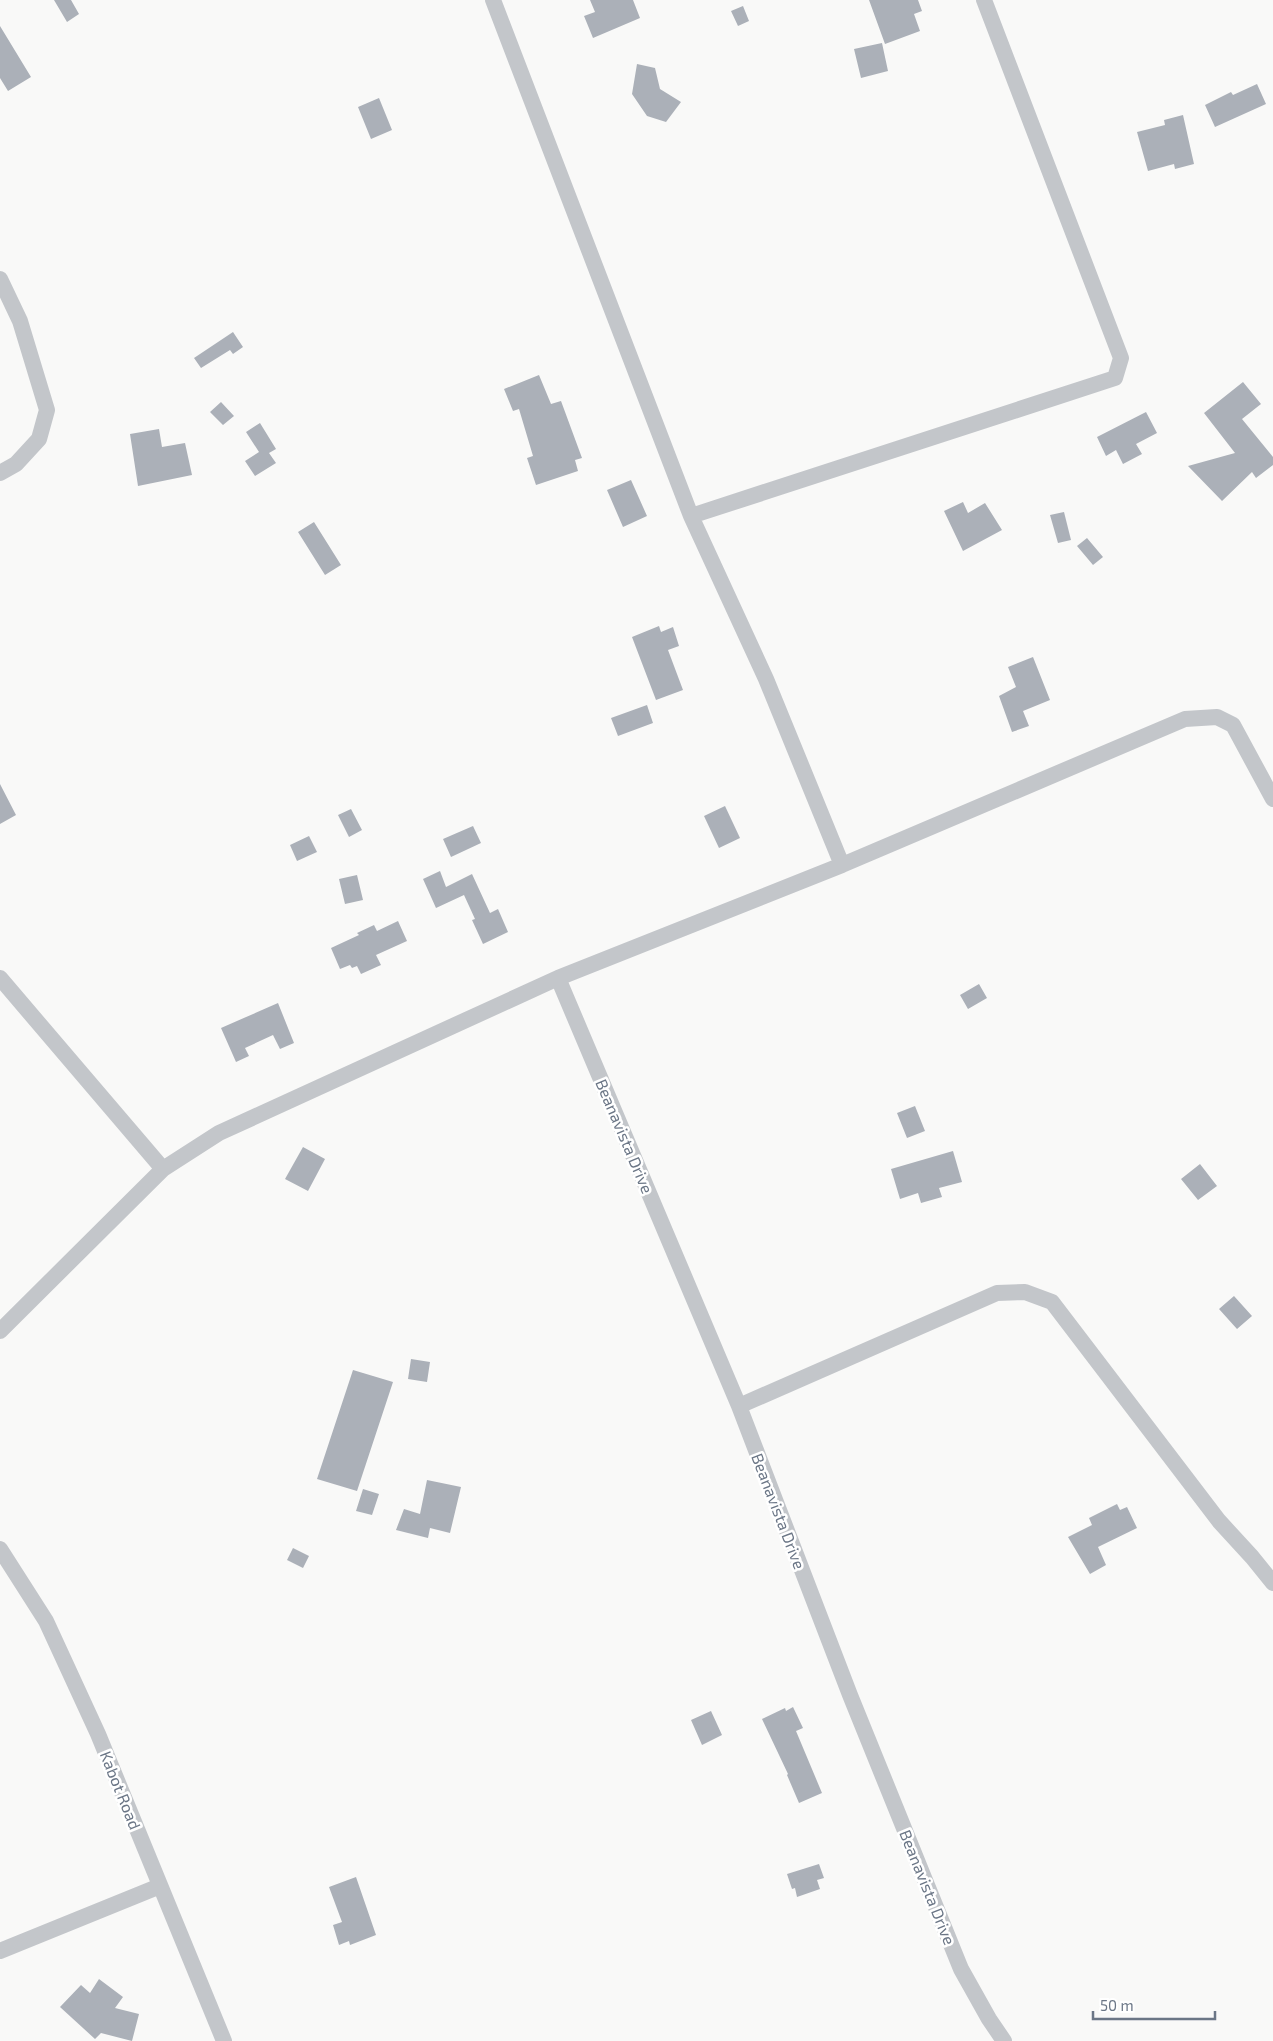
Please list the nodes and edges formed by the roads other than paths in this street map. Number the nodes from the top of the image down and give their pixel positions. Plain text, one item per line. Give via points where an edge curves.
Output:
1 (493, 0) edge
2 (984, 0) edge
3 (0, 280) edge
4 (0, 473) edge
5 (691, 516) junction
6 (1273, 799) edge
7 (842, 866) junction
8 (0, 978) edge
9 (558, 978) junction
10 (163, 1169) junction
11 (0, 1331) edge
12 (738, 1406) junction
13 (0, 1549) edge
14 (1273, 1583) edge
15 (160, 1886) junction
16 (0, 1950) edge
17 (224, 2041) edge
18 (1004, 2041) edge

1 - 5 street
2 - 5 street via 1121,358 1114,378
3 - 4 street via 20,321 47,410 39,439 16,464
5 - 7 street via 766,679
6 - 7 street via 1233,725 1217,717 1185,719
7 - 9 street
8 - 10 street
9 - 10 street via 219,1133
9 - 12 street, Beanavista Drive
10 - 11 street
12 - 14 street via 997,1294 1025,1292 1052,1302 1213,1514
12 - 18 street, Beanavista Drive via 961,1969
13 - 15 street, Kabot Road via 46,1620 98,1734
15 - 16 street
15 - 17 street, Kabot Road

